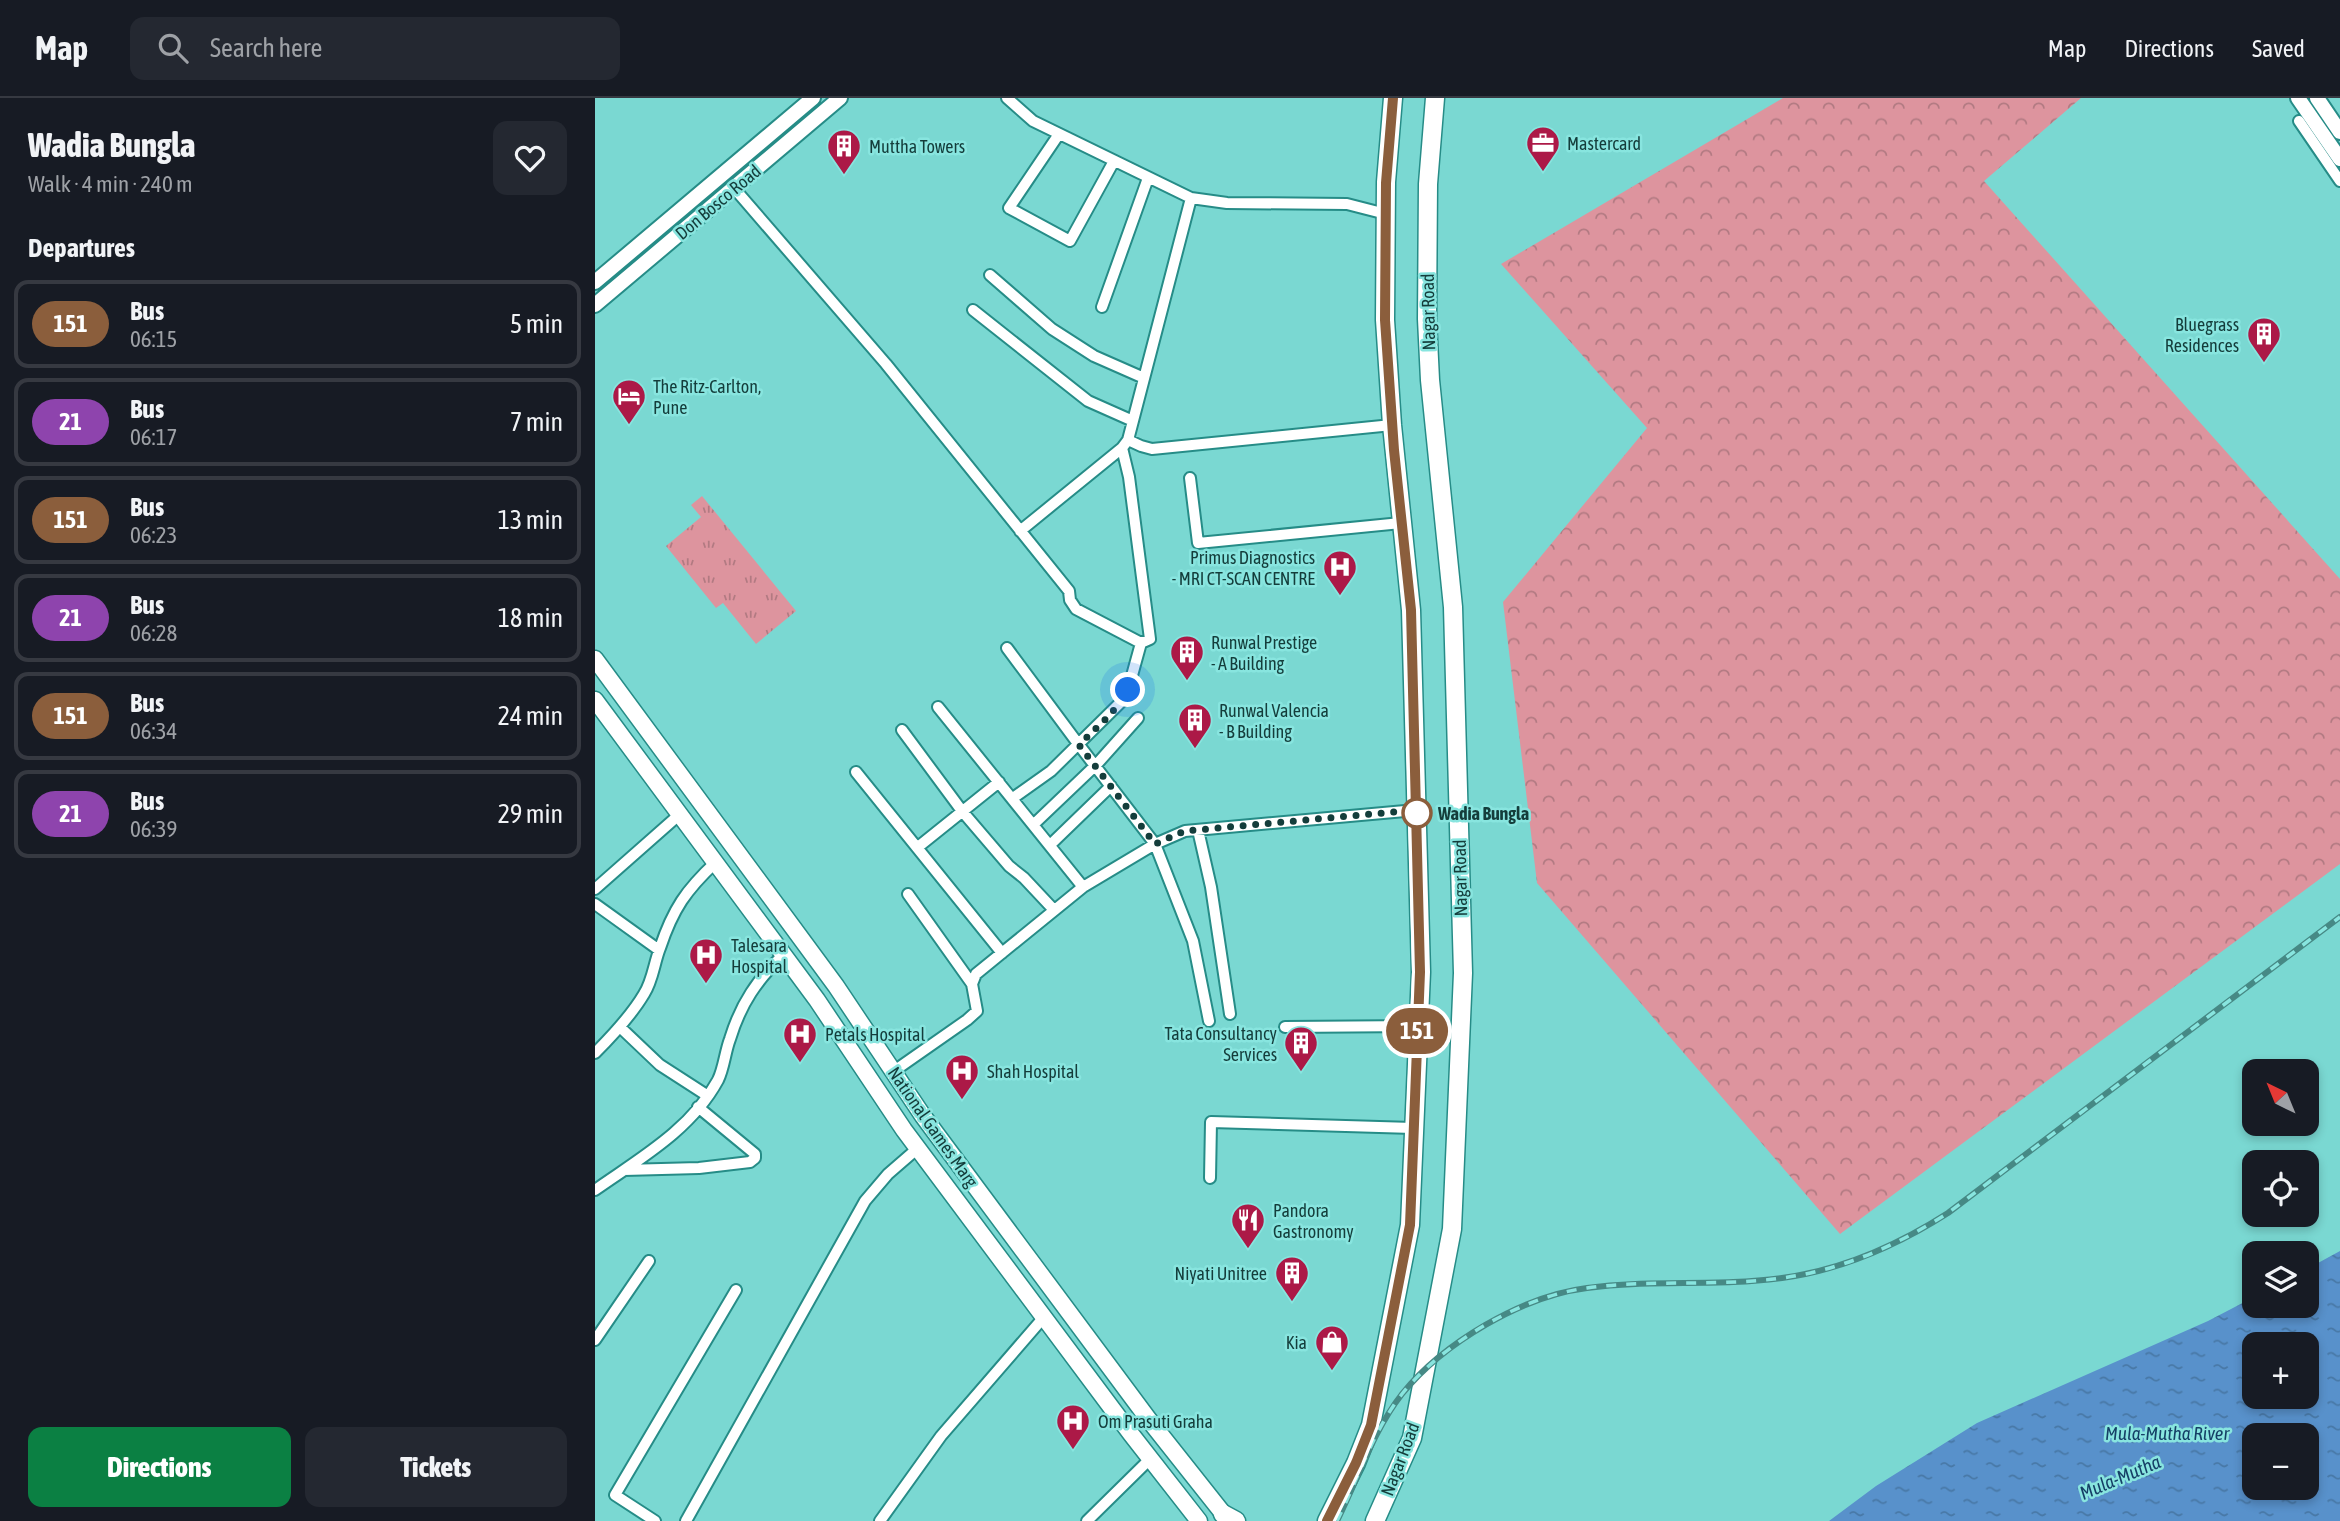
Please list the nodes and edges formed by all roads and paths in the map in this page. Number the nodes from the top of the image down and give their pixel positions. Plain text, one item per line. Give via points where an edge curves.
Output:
1 (813, 98) edge
2 (840, 98) edge
3 (1007, 98) edge
4 (1393, 98) edge
5 (1435, 98) edge
6 (2298, 98) edge
7 (2317, 98) edge
8 (2299, 121) dead end
9 (2340, 132) edge
10 (1059, 134) junction
11 (2340, 159) edge
12 (1114, 161) junction
13 (1148, 178) junction
14 (2340, 181) edge
15 (734, 188) junction
16 (1191, 198) junction
17 (1386, 214) junction
18 (991, 275) dead end
19 (595, 282) edge
20 (595, 305) edge
21 (1102, 307) dead end
22 (973, 310) dead end
23 (1144, 378) junction
24 (1133, 421) junction
25 (1392, 425) junction
26 (1125, 444) junction
27 (1190, 478) dead end
28 (1401, 523) junction
29 (1020, 531) junction
30 (1141, 643) junction
31 (1007, 648) dead end
32 (595, 659) edge
33 (595, 673) edge
34 (595, 687) edge
35 (595, 700) edge
36 (939, 707) dead end
37 (1138, 718) dead end
38 (902, 730) dead end
39 (1079, 745) junction
40 (1095, 765) junction
41 (856, 772) dead end
42 (999, 782) junction
43 (1111, 786) junction
44 (681, 794) junction
45 (1013, 798) junction
46 (1416, 810) junction
47 (962, 811) junction
48 (680, 814) junction
49 (1033, 825) junction
50 (1198, 830) junction
51 (1155, 844) junction
52 (1050, 845) junction
53 (918, 847) junction
54 (716, 862) junction
55 (1083, 887) junction
56 (595, 889) edge
57 (908, 894) dead end
58 (595, 904) edge
59 (1054, 910) junction
60 (659, 950) junction
61 (1002, 953) junction
62 (784, 954) junction
63 (972, 984) junction
64 (1230, 1013) dead end
65 (1209, 1021) dead end
66 (1418, 1026) junction
67 (620, 1027) junction
68 (1285, 1027) dead end
69 (595, 1053) edge
70 (894, 1071) junction
71 (874, 1085) junction
72 (708, 1096) junction
73 (698, 1107) junction
74 (1413, 1128) junction
75 (918, 1148) junction
76 (623, 1170) junction
77 (1210, 1178) dead end
78 (595, 1190) edge
79 (649, 1261) dead end
80 (736, 1290) dead end
81 (1044, 1317) junction
82 (595, 1340) edge
83 (1150, 1459) junction
84 (1229, 1519) edge
85 (1326, 1520) edge
86 (655, 1521) edge
87 (686, 1521) edge
88 (880, 1521) edge
89 (1087, 1521) edge
90 (1199, 1521) edge
91 (1375, 1521) edge

1 - 19 main road, Don Bosco Road
2 - 15 main road, Don Bosco Road
3 - 10 street via 1033,121
4 - 17 highway
5 - 91 highway, Nagar Road via 1428,184 1427,318 1453,607 1462,973 1452,1229 1412,1438
6 - 11 main road
7 - 9 main road
8 - 14 street
10 - 12 street
10 - 12 street via 1010,208 1070,241
12 - 13 street
13 - 16 street
13 - 21 street
15 - 20 main road, Don Bosco Road
15 - 29 street via 886,364
16 - 17 street via 1227,203 1347,204
16 - 23 street
17 - 25 highway via 1385,320
18 - 23 street via 1052,329 1094,356
22 - 24 street via 1089,401
23 - 24 street
24 - 26 street
25 - 26 street via 1152,449
25 - 28 highway
26 - 29 street
26 - 30 street via 1150,632 1150,639
27 - 28 street via 1198,543
28 - 46 highway via 1411,610
29 - 30 street via 1069,592 1076,609
30 - 39 street via 1121,702
31 - 39 street
32 - 70 main road, National Games Marg
33 - 44 main road
34 - 44 main road
35 - 48 main road, National Games Marg
36 - 42 street
37 - 40 street
38 - 47 street
39 - 40 street
39 - 45 street
40 - 43 street
40 - 49 street
41 - 53 street
42 - 45 street
42 - 47 street
43 - 51 street
43 - 52 street
44 - 70 main road via 875,1058
44 - 71 main road via 870,1062
45 - 49 street
46 - 50 street
46 - 66 highway
47 - 53 street
47 - 59 street
48 - 54 main road, National Games Marg
48 - 56 street
49 - 52 street
50 - 51 street
50 - 64 street
51 - 55 street
51 - 65 street via 1193,941
52 - 55 street
53 - 61 street
54 - 60 street via 690,887 675,910
54 - 62 main road, National Games Marg
55 - 59 street
57 - 63 street
58 - 60 street
59 - 61 street
60 - 67 street via 646,993
61 - 63 street via 976,974
62 - 71 main road, National Games Marg
62 - 72 street via 761,977 743,1005 719,1078
63 - 70 street via 977,1011
66 - 68 street
66 - 74 highway
67 - 69 street
67 - 72 street via 660,1065
70 - 84 main road, National Games Marg via 1149,1420
71 - 75 main road, National Games Marg
72 - 73 street
73 - 76 street via 659,1147
73 - 76 street via 755,1158 699,1168
74 - 77 street via 1212,1122
74 - 85 highway via 1410,1225 1380,1386 1371,1425
75 - 81 main road, National Games Marg
75 - 87 street via 865,1201
76 - 78 street
79 - 82 street
80 - 86 street via 615,1495
81 - 83 main road, National Games Marg
81 - 88 street via 941,1436
83 - 89 street
83 - 90 main road, National Games Marg

